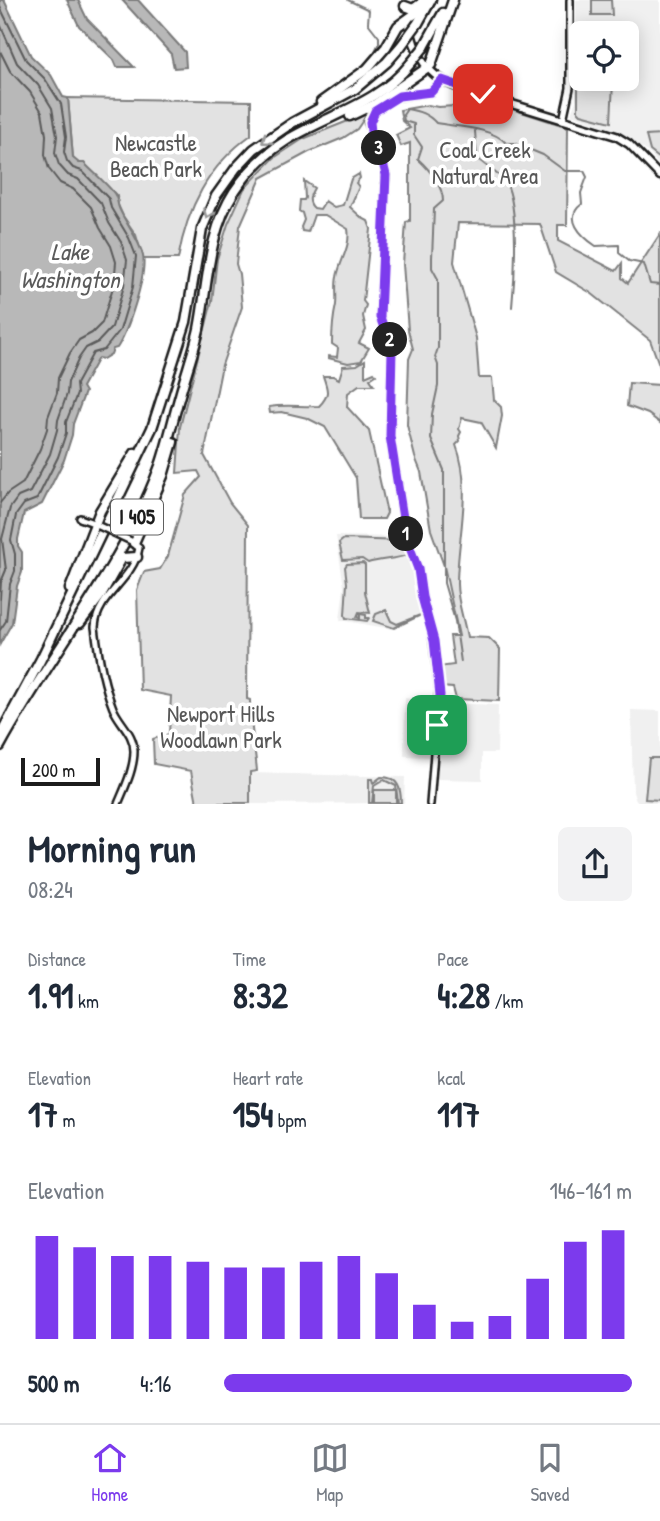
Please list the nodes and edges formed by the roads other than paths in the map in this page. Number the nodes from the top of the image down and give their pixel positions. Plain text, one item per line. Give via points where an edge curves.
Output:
1 (447, 0) edge
2 (453, 0) edge
3 (570, 0) edge
4 (426, 1) edge
5 (404, 3) edge
6 (408, 20) junction
7 (427, 69) junction
8 (442, 80) junction
9 (296, 120) junction
10 (563, 120) junction
11 (601, 132) junction
12 (290, 139) junction
13 (631, 146) junction
14 (660, 176) edge
15 (198, 333) junction
16 (152, 428) junction
17 (80, 518) dead end
18 (96, 525) junction
19 (132, 542) junction
20 (135, 561) junction
21 (41, 660) junction
22 (37, 682) junction
23 (0, 735) edge
24 (0, 746) edge
25 (118, 803) edge
26 (430, 803) edge

1 - 12 highway, I 405, bridge via 424,47 387,87
2 - 7 highway
3 - 10 street via 570,94
4 - 5 highway via 413,9
4 - 6 highway
4 - 9 highway, I 405, bridge via 418,23 387,62 355,89
5 - 6 street
6 - 7 main road via 413,45
6 - 9 highway via 398,26 367,69
7 - 8 main road
7 - 12 highway via 361,111
8 - 10 main road
8 - 26 street via 431,92 393,100 374,113 370,122 386,175 380,317 392,350 390,436 406,537 432,634 439,690
9 -> 16 highway, I 405 via 254,149 212,205 198,248 186,322
10 - 11 main road
11 - 13 main road
11 - 13 main road
12 - 15 highway, I 405 via 251,169 221,215
13 - 14 main road
15 - 19 highway via 167,465
15 - 22 highway, I 405 via 146,500
16 - 18 highway via 104,502
16 - 21 highway, I 405
17 - 18 street
18 - 19 street, bridge
18 - 21 highway
19 - 20 street via 139,548
20 - 22 highway via 122,558 101,595
20 - 25 street via 101,606 95,627 111,703 134,745 134,762
21 - 23 highway, I 405
22 - 24 highway, I 405

